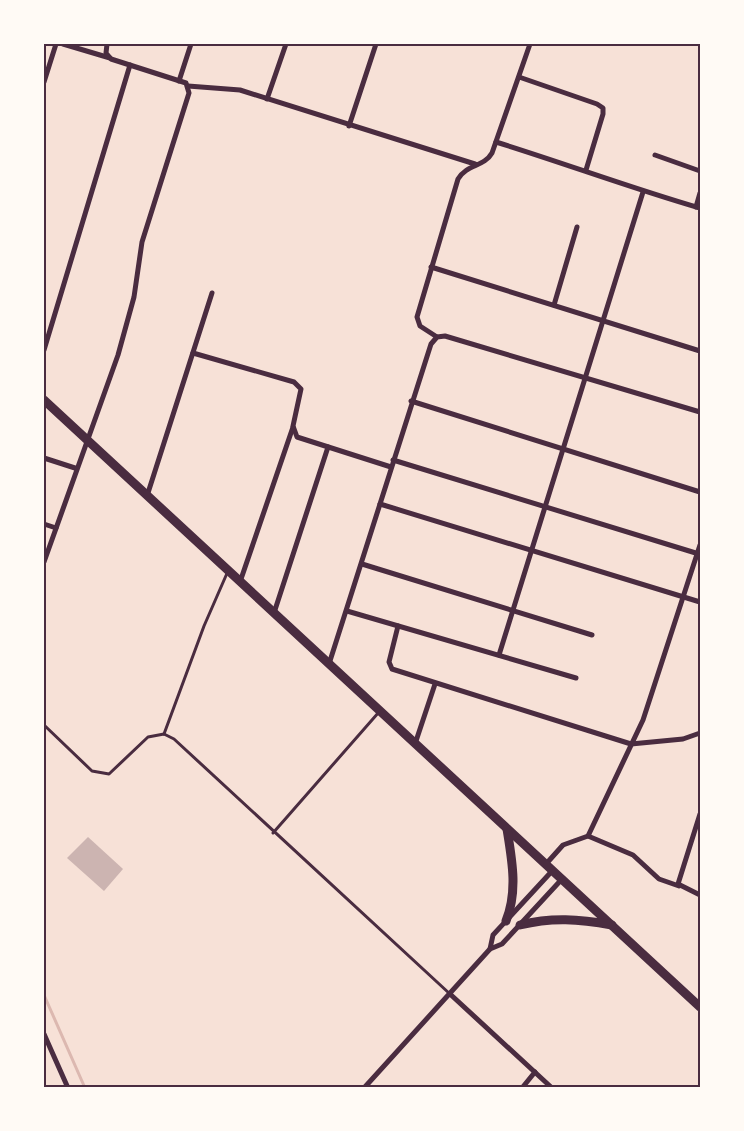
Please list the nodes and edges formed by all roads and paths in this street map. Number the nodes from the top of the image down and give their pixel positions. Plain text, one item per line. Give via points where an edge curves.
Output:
1 (56, 44) edge
2 (63, 44) edge
3 (107, 44) edge
4 (190, 44) edge
5 (286, 44) edge
6 (376, 44) edge
7 (530, 44) edge
8 (111, 59) junction
9 (130, 65) junction
10 (519, 77) junction
11 (178, 81) junction
12 (44, 82) edge
13 (188, 86) junction
14 (267, 99) junction
15 (349, 126) junction
16 (496, 142) junction
17 (655, 155) dead end
18 (477, 164) junction
19 (586, 170) junction
20 (700, 171) edge
21 (643, 192) junction
22 (700, 193) edge
23 (698, 207) edge
24 (578, 226) dead end
25 (431, 267) junction
26 (212, 293) dead end
27 (554, 305) junction
28 (602, 320) junction
29 (436, 337) junction
30 (44, 350) edge
31 (700, 351) edge
32 (193, 353) junction
33 (585, 377) junction
34 (44, 400) edge
35 (411, 401) junction
36 (700, 412) edge
37 (293, 426) junction
38 (87, 441) junction
39 (328, 447) junction
40 (563, 450) junction
41 (44, 458) edge
42 (393, 460) junction
43 (391, 467) junction
44 (75, 468) junction
45 (700, 492) edge
46 (147, 496) junction
47 (380, 504) junction
48 (546, 507) junction
49 (44, 524) edge
50 (56, 528) junction
51 (700, 545) edge
52 (533, 549) junction
53 (699, 554) edge
54 (44, 562) edge
55 (362, 564) junction
56 (228, 570) junction
57 (240, 582) junction
58 (684, 598) junction
59 (700, 602) edge
60 (347, 611) junction
61 (514, 611) junction
62 (274, 613) junction
63 (398, 626) junction
64 (592, 635) dead end
65 (499, 656) junction
66 (329, 664) junction
67 (576, 678) dead end
68 (435, 684) junction
69 (380, 711) junction
70 (44, 725) edge
71 (700, 733) edge
72 (164, 734) junction
73 (415, 744) junction
74 (631, 744) junction
75 (700, 814) edge
76 (507, 829) junction
77 (698, 831) edge
78 (273, 832) junction
79 (588, 837) junction
80 (549, 867) junction
81 (562, 879) junction
82 (679, 886) junction
83 (700, 895) edge
84 (506, 921) junction
85 (520, 925) junction
86 (612, 925) junction
87 (490, 949) junction
88 (450, 994) junction
89 (700, 1007) edge
90 (44, 1034) edge
91 (535, 1072) junction
92 (68, 1088) edge
93 (364, 1088) edge
94 (522, 1088) edge
95 (552, 1088) edge

1 - 12 street
2 - 8 street
3 - 8 street via 106,52
4 - 11 street
5 - 14 street
6 - 15 street
7 - 10 street
8 - 9 street
9 - 11 street
9 - 30 street
10 - 16 street
10 - 19 street via 603,108
11 - 13 street
13 - 14 street via 228,88
13 - 38 street via 185,112 142,242 123,337
14 - 15 street
15 - 18 street
16 - 18 street via 489,158
16 - 19 street
17 - 20 street
18 - 25 street via 464,170 458,179
19 - 21 street
21 - 23 street
21 - 28 street
22 - 23 street
24 - 27 street
25 - 27 street
25 - 29 street via 417,317 420,326
26 - 32 street
27 - 28 street
28 - 31 street
28 - 33 street
29 - 33 street via 445,336
29 - 35 street
32 - 37 street via 298,384 301,392
32 - 46 street
33 - 36 street
33 - 40 street
34 - 38 main road
35 - 40 street
35 - 42 street
37 - 39 street via 297,437
37 - 57 street
38 - 44 street
38 - 46 main road
39 - 43 street
39 - 62 street
40 - 45 street
40 - 48 street
41 - 44 street
42 - 43 street
42 - 48 street
43 - 47 street
44 - 50 street
46 - 56 main road
47 - 52 street
47 - 55 street
48 - 52 street
48 - 53 street
49 - 50 street
50 - 54 street
51 - 53 street
52 - 58 street
52 - 61 street
53 - 58 street
55 - 60 street
55 - 61 street
56 - 57 main road
56 - 72 lane
57 - 62 main road
58 - 59 street
58 - 74 street via 643,720
60 - 63 street
60 - 66 street
61 - 64 street
61 - 65 street
62 - 66 main road
63 - 65 street
63 - 68 street via 389,667
65 - 67 street
66 - 69 main road
68 - 73 street
68 - 74 street
69 - 73 main road
69 - 78 lane
70 - 72 lane via 100,775 109,774 148,737
71 - 74 street via 683,739
72 - 78 lane
73 - 76 main road
74 - 79 street
75 - 77 street
76 - 80 main road
76 - 84 main road via 514,884 513,903
77 - 82 street
78 - 88 lane
79 - 80 street via 563,845
79 - 82 street via 633,855 659,879
80 - 81 main road
80 - 84 street
81 - 85 street
81 - 86 main road
82 - 83 street
84 - 87 street via 494,935
85 - 86 main road via 570,918
85 - 87 street via 502,944
86 - 89 main road
87 - 88 street
88 - 91 street
88 - 93 street
90 - 92 street
91 - 94 street
91 - 95 street

